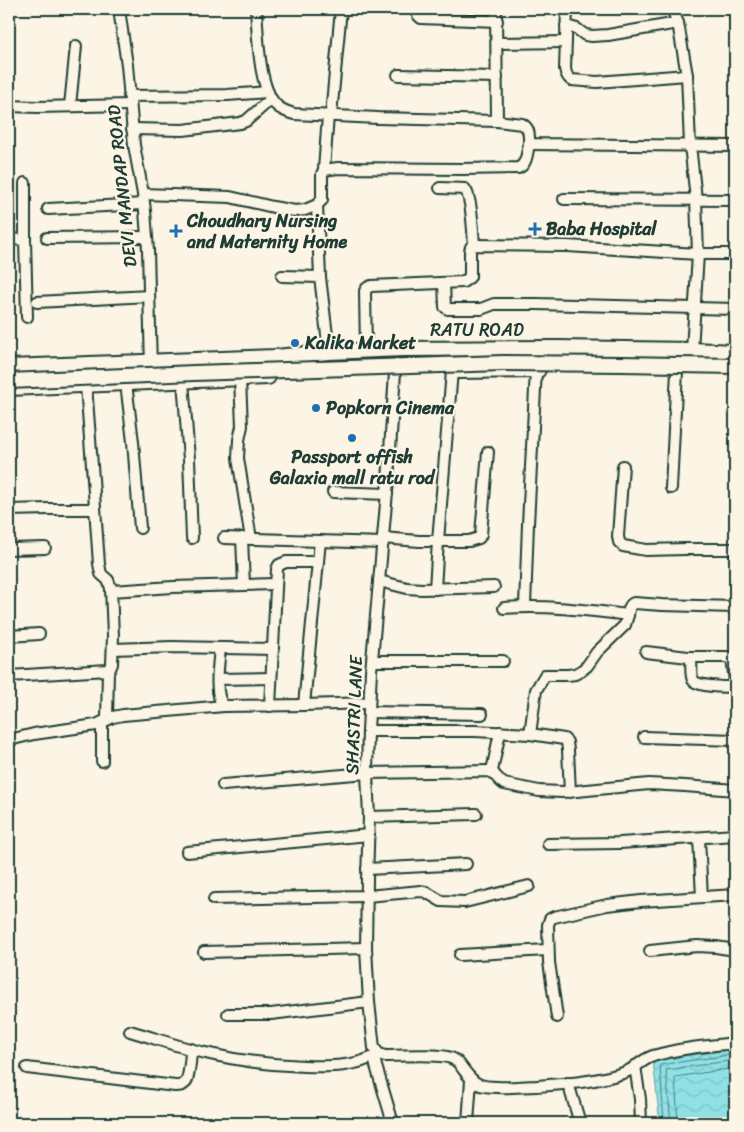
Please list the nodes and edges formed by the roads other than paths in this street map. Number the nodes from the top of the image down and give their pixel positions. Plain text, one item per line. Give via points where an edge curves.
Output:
1 (119, 9) edge
2 (256, 9) edge
3 (341, 9) edge
4 (415, 9) edge
5 (496, 9) edge
6 (567, 9) edge
7 (672, 9) edge
8 (497, 22) junction
9 (678, 23) junction
10 (566, 26) junction
11 (566, 42) junction
12 (497, 43) junction
13 (76, 46) dead end
14 (398, 75) dead end
15 (687, 75) junction
16 (497, 77) junction
17 (270, 95) junction
18 (129, 101) junction
19 (9, 106) edge
20 (70, 106) junction
21 (329, 115) junction
22 (497, 121) junction
23 (132, 129) junction
24 (529, 144) junction
25 (690, 146) junction
26 (735, 146) edge
27 (324, 170) junction
28 (25, 184) dead end
29 (440, 188) dead end
30 (144, 199) junction
31 (696, 199) junction
32 (564, 200) dead end
33 (735, 200) edge
34 (317, 205) junction
35 (48, 209) dead end
36 (147, 236) junction
37 (47, 238) dead end
38 (9, 240) edge
39 (25, 240) junction
40 (474, 245) junction
41 (698, 254) junction
42 (735, 254) edge
43 (282, 276) dead end
44 (320, 276) junction
45 (444, 283) junction
46 (149, 296) junction
47 (37, 302) dead end
48 (696, 308) junction
49 (735, 309) edge
50 (27, 317) dead end
51 (366, 350) junction
52 (692, 350) junction
53 (329, 352) junction
54 (735, 352) edge
55 (735, 358) edge
56 (150, 361) junction
57 (735, 366) edge
58 (9, 367) edge
59 (536, 370) junction
60 (452, 371) junction
61 (677, 371) junction
62 (395, 372) junction
63 (735, 372) edge
64 (9, 373) edge
65 (240, 379) junction
66 (9, 381) edge
67 (183, 381) junction
68 (151, 382) junction
69 (126, 383) junction
70 (86, 385) junction
71 (9, 388) edge
72 (488, 452) dead end
73 (623, 466) dead end
74 (670, 488) dead end
75 (333, 492) dead end
76 (387, 494) junction
77 (95, 509) junction
78 (9, 510) edge
79 (140, 528) dead end
80 (192, 538) dead end
81 (224, 538) dead end
82 (247, 538) junction
83 (383, 540) junction
84 (320, 541) junction
85 (438, 541) junction
86 (45, 548) dead end
87 (9, 549) edge
88 (735, 549) edge
89 (318, 562) junction
90 (379, 582) junction
91 (275, 584) junction
92 (244, 585) junction
93 (494, 587) dead end
94 (435, 589) junction
95 (112, 591) junction
96 (525, 606) junction
97 (735, 607) edge
98 (504, 608) dead end
99 (628, 615) junction
100 (39, 634) dead end
101 (9, 636) edge
102 (220, 648) junction
103 (113, 649) junction
104 (273, 649) junction
105 (646, 652) dead end
106 (688, 657) junction
107 (372, 661) junction
108 (503, 661) dead end
109 (108, 670) junction
110 (9, 676) edge
111 (272, 678) junction
112 (218, 679) junction
113 (735, 680) edge
114 (735, 687) edge
115 (304, 705) junction
116 (224, 706) junction
117 (270, 706) junction
118 (369, 707) junction
119 (482, 714) dead end
120 (105, 722) junction
121 (368, 731) junction
122 (500, 732) junction
123 (530, 734) junction
124 (644, 738) dead end
125 (9, 740) edge
126 (735, 740) edge
127 (102, 761) dead end
128 (367, 773) junction
129 (494, 774) junction
130 (223, 785) dead end
131 (735, 790) edge
132 (570, 792) junction
133 (476, 814) dead end
134 (369, 817) junction
135 (369, 835) junction
136 (735, 835) edge
137 (699, 838) junction
138 (548, 844) dead end
139 (187, 852) dead end
140 (466, 864) dead end
141 (367, 869) junction
142 (529, 886) dead end
143 (735, 895) edge
144 (366, 896) junction
145 (702, 897) junction
146 (214, 899) dead end
147 (366, 948) junction
148 (548, 950) junction
149 (735, 950) edge
150 (650, 951) dead end
151 (204, 952) dead end
152 (460, 955) dead end
153 (369, 1002) junction
154 (228, 1014) dead end
155 (557, 1017) dead end
156 (130, 1031) dead end
157 (735, 1043) edge
158 (192, 1049) junction
159 (378, 1055) junction
160 (635, 1066) junction
161 (27, 1068) dead end
162 (471, 1080) junction
163 (568, 1083) junction
164 (393, 1123) edge
165 (468, 1123) edge
166 (580, 1123) edge
167 (641, 1123) edge

1 - 18 street, DEVI MANDAP ROAD
2 - 17 street via 261,66
3 - 21 street
4 - 8 street via 421,18
5 - 8 street
6 - 10 street
7 - 9 street
8 - 12 street
9 - 10 street via 592,36
9 - 15 street
10 - 11 street
11 - 12 street
11 - 15 street via 565,69 571,80 597,82
12 - 16 street
13 - 20 street
14 - 16 street
15 - 25 street
16 - 22 street
17 - 18 street
17 - 21 street via 275,105 294,114
17 - 23 street via 246,121 233,125 183,130
18 - 20 street
18 - 23 street, DEVI MANDAP ROAD
19 - 20 street
21 - 22 street
21 - 27 street
22 - 24 street via 525,126
23 - 30 street, DEVI MANDAP ROAD
24 - 25 street
24 - 27 street via 524,164 518,168
25 - 26 street
25 - 31 street
27 - 34 street via 322,200
28 - 39 street
29 - 40 street via 464,189 467,192
30 - 34 street via 230,197 295,211
30 - 35 street
30 - 36 street, DEVI MANDAP ROAD
31 - 32 street
31 - 33 street
31 - 41 street
34 - 44 street
36 - 37 street
36 - 46 street, DEVI MANDAP ROAD
38 - 39 street
39 - 50 street
40 - 41 street via 567,246
40 - 45 street via 470,251 470,277 463,282
41 - 42 street
41 - 48 street
43 - 44 street
44 - 53 street
45 - 48 street via 444,303 448,309 481,308 494,304
45 - 51 street via 367,288
46 - 47 street
46 - 56 street, DEVI MANDAP ROAD
48 - 49 street
48 - 52 street
51 - 52 main road, RATU ROAD
51 - 53 main road, RATU ROAD
52 - 54 main road, RATU ROAD
53 - 56 main road, RATU ROAD
55 - 64 main road via 502,355
56 - 58 main road, RATU ROAD
56 - 68 street, DEVI MANDAP ROAD
57 - 66 main road, bridge via 503,363
59 - 60 main road
59 - 61 main road
59 - 96 street
60 - 62 main road
60 - 85 street
61 - 63 main road
61 - 74 street
62 - 65 main road
62 - 76 street, SHASTRI LANE
65 - 67 main road
65 - 82 street via 242,426 238,458
67 - 68 main road
67 - 80 street via 190,459
68 - 69 main road
69 - 70 main road
69 - 79 street
70 - 71 main road
70 - 77 street
72 - 85 street via 479,538
73 - 88 street via 618,536 623,546 646,550
75 - 76 street
76 - 83 street, SHASTRI LANE
77 - 78 street
77 - 95 street via 100,571
81 - 82 street
82 - 84 street
82 - 92 street
83 - 84 street
83 - 85 street
83 - 90 street, SHASTRI LANE
84 - 89 street
85 - 94 street
86 - 87 street
89 - 91 street via 282,563 277,570
89 - 115 street
90 - 94 street
90 - 107 street, SHASTRI LANE
91 - 92 street
91 - 104 street
92 - 95 street
93 - 94 street
95 - 103 street
96 - 98 street
96 - 99 street
97 - 99 street via 634,603 629,607
99 - 123 street via 625,625 581,671 568,675 545,675 536,690
100 - 101 street
102 - 103 street
102 - 104 street
102 - 112 street
103 - 109 street via 112,664
104 - 111 street
105 - 106 street
106 - 113 street via 727,656 732,660
106 - 114 street via 696,683
107 - 108 street
107 - 118 street, SHASTRI LANE
109 - 110 street
109 - 120 street
111 - 112 street
111 - 117 street
112 - 116 street via 220,703
115 - 117 street
115 - 118 street
116 - 117 street
116 - 120 street via 123,715
118 - 119 street
118 - 121 street, SHASTRI LANE
120 - 125 street
120 - 127 street
121 - 122 street
121 - 128 street, SHASTRI LANE
122 - 123 street
122 - 129 street
123 - 132 street via 558,737 567,742
124 - 126 street
128 - 129 street via 490,771
128 - 130 street
128 - 134 street, SHASTRI LANE
129 - 132 street via 500,782 513,787
131 - 132 street via 649,784
133 - 134 street
134 - 135 street, SHASTRI LANE
135 - 139 street
135 - 141 street, SHASTRI LANE
136 - 137 street
137 - 138 street
137 - 145 street
140 - 141 street
141 - 144 street, SHASTRI LANE
142 - 144 street via 465,902 440,901 421,891
143 - 145 street
144 - 146 street
144 - 147 street, SHASTRI LANE
145 - 148 street via 607,905 554,917 548,924
147 - 151 street
147 - 153 street, SHASTRI LANE
148 - 152 street
148 - 155 street
149 - 150 street via 697,946
153 - 154 street via 271,1014
153 - 159 street, SHASTRI LANE
156 - 158 street
157 - 160 street via 652,1056
158 - 159 street via 290,1066 345,1066
158 - 161 street via 188,1077 182,1086
159 - 162 street via 453,1058
159 - 164 street, SHASTRI LANE via 376,1066
160 - 163 street via 619,1074
160 - 167 street
162 - 163 street via 475,1084 498,1087
162 - 165 street
163 - 166 street

